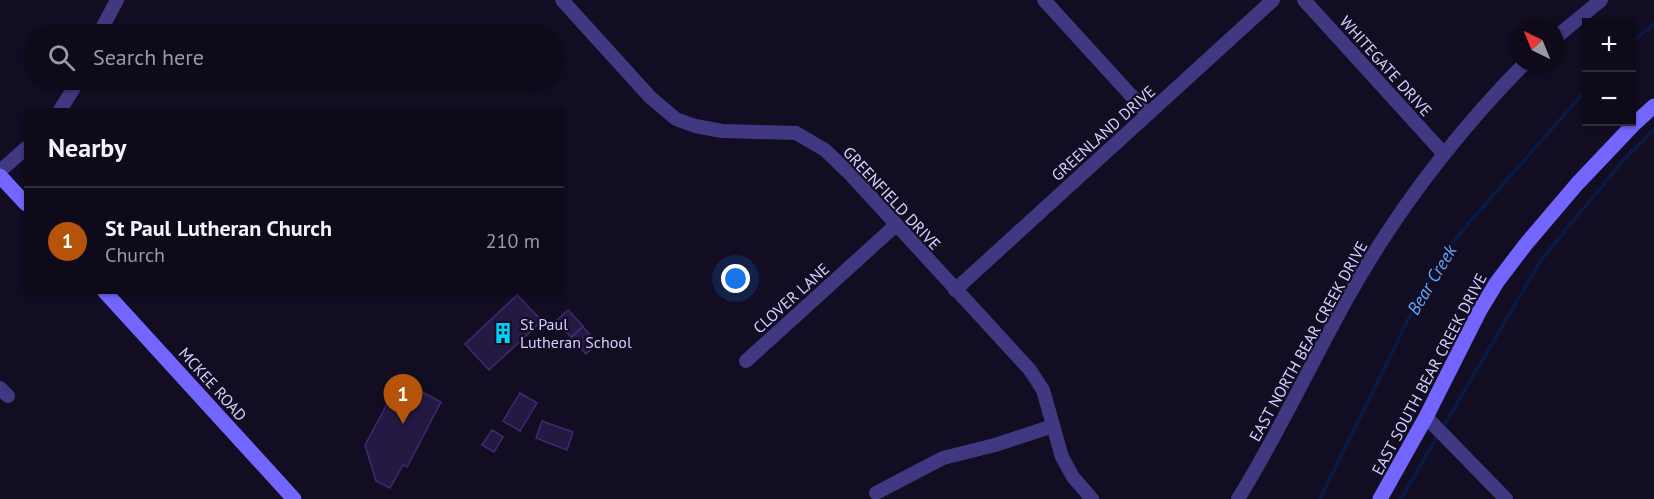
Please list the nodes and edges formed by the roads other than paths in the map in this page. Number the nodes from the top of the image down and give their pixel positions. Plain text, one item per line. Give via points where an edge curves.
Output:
1 (117, 0) edge
2 (562, 0) edge
3 (1044, 0) edge
4 (1273, 0) edge
5 (1304, 0) edge
6 (1601, 0) edge
7 (104, 24) edge
8 (1564, 31) edge
9 (1517, 72) edge
10 (73, 90) edge
11 (1654, 106) edge
12 (61, 108) edge
13 (1148, 114) junction
14 (24, 150) edge
15 (1444, 154) junction
16 (0, 171) edge
17 (0, 176) edge
18 (24, 202) edge
19 (896, 225) junction
20 (955, 290) junction
21 (107, 294) edge
22 (746, 361) dead end
23 (1426, 417) junction
24 (1053, 426) junction
25 (876, 494) dead end
26 (294, 499) edge
27 (1092, 499) edge
28 (1238, 499) edge
29 (1380, 499) edge
30 (1506, 499) edge

1 - 7 street
2 - 19 street, GREENFIELD DRIVE via 650,97 676,119 715,130 796,133 825,150
3 - 13 street
4 - 13 street, GREENLAND DRIVE
5 - 15 street, WHITEGATE DRIVE
6 - 8 street
9 - 15 street, EAST NORTH BEAR CREEK DRIVE
10 - 12 street
11 - 23 street, EAST SOUTH BEAR CREEK DRIVE via 1577,184 1497,282
13 - 20 street, GREENLAND DRIVE
14 - 16 street
15 - 28 street, EAST NORTH BEAR CREEK DRIVE via 1398,215 1349,295 1267,452
17 - 18 street
19 - 20 street, GREENFIELD DRIVE
19 - 22 street, CLOVER LANE
20 - 24 street, GREENFIELD DRIVE via 1030,370 1043,390
21 - 26 street, MCKEE ROAD
23 - 29 street, EAST SOUTH BEAR CREEK DRIVE
23 - 30 street
24 - 25 street via 943,458
24 - 27 street, GREENFIELD DRIVE via 1062,457

